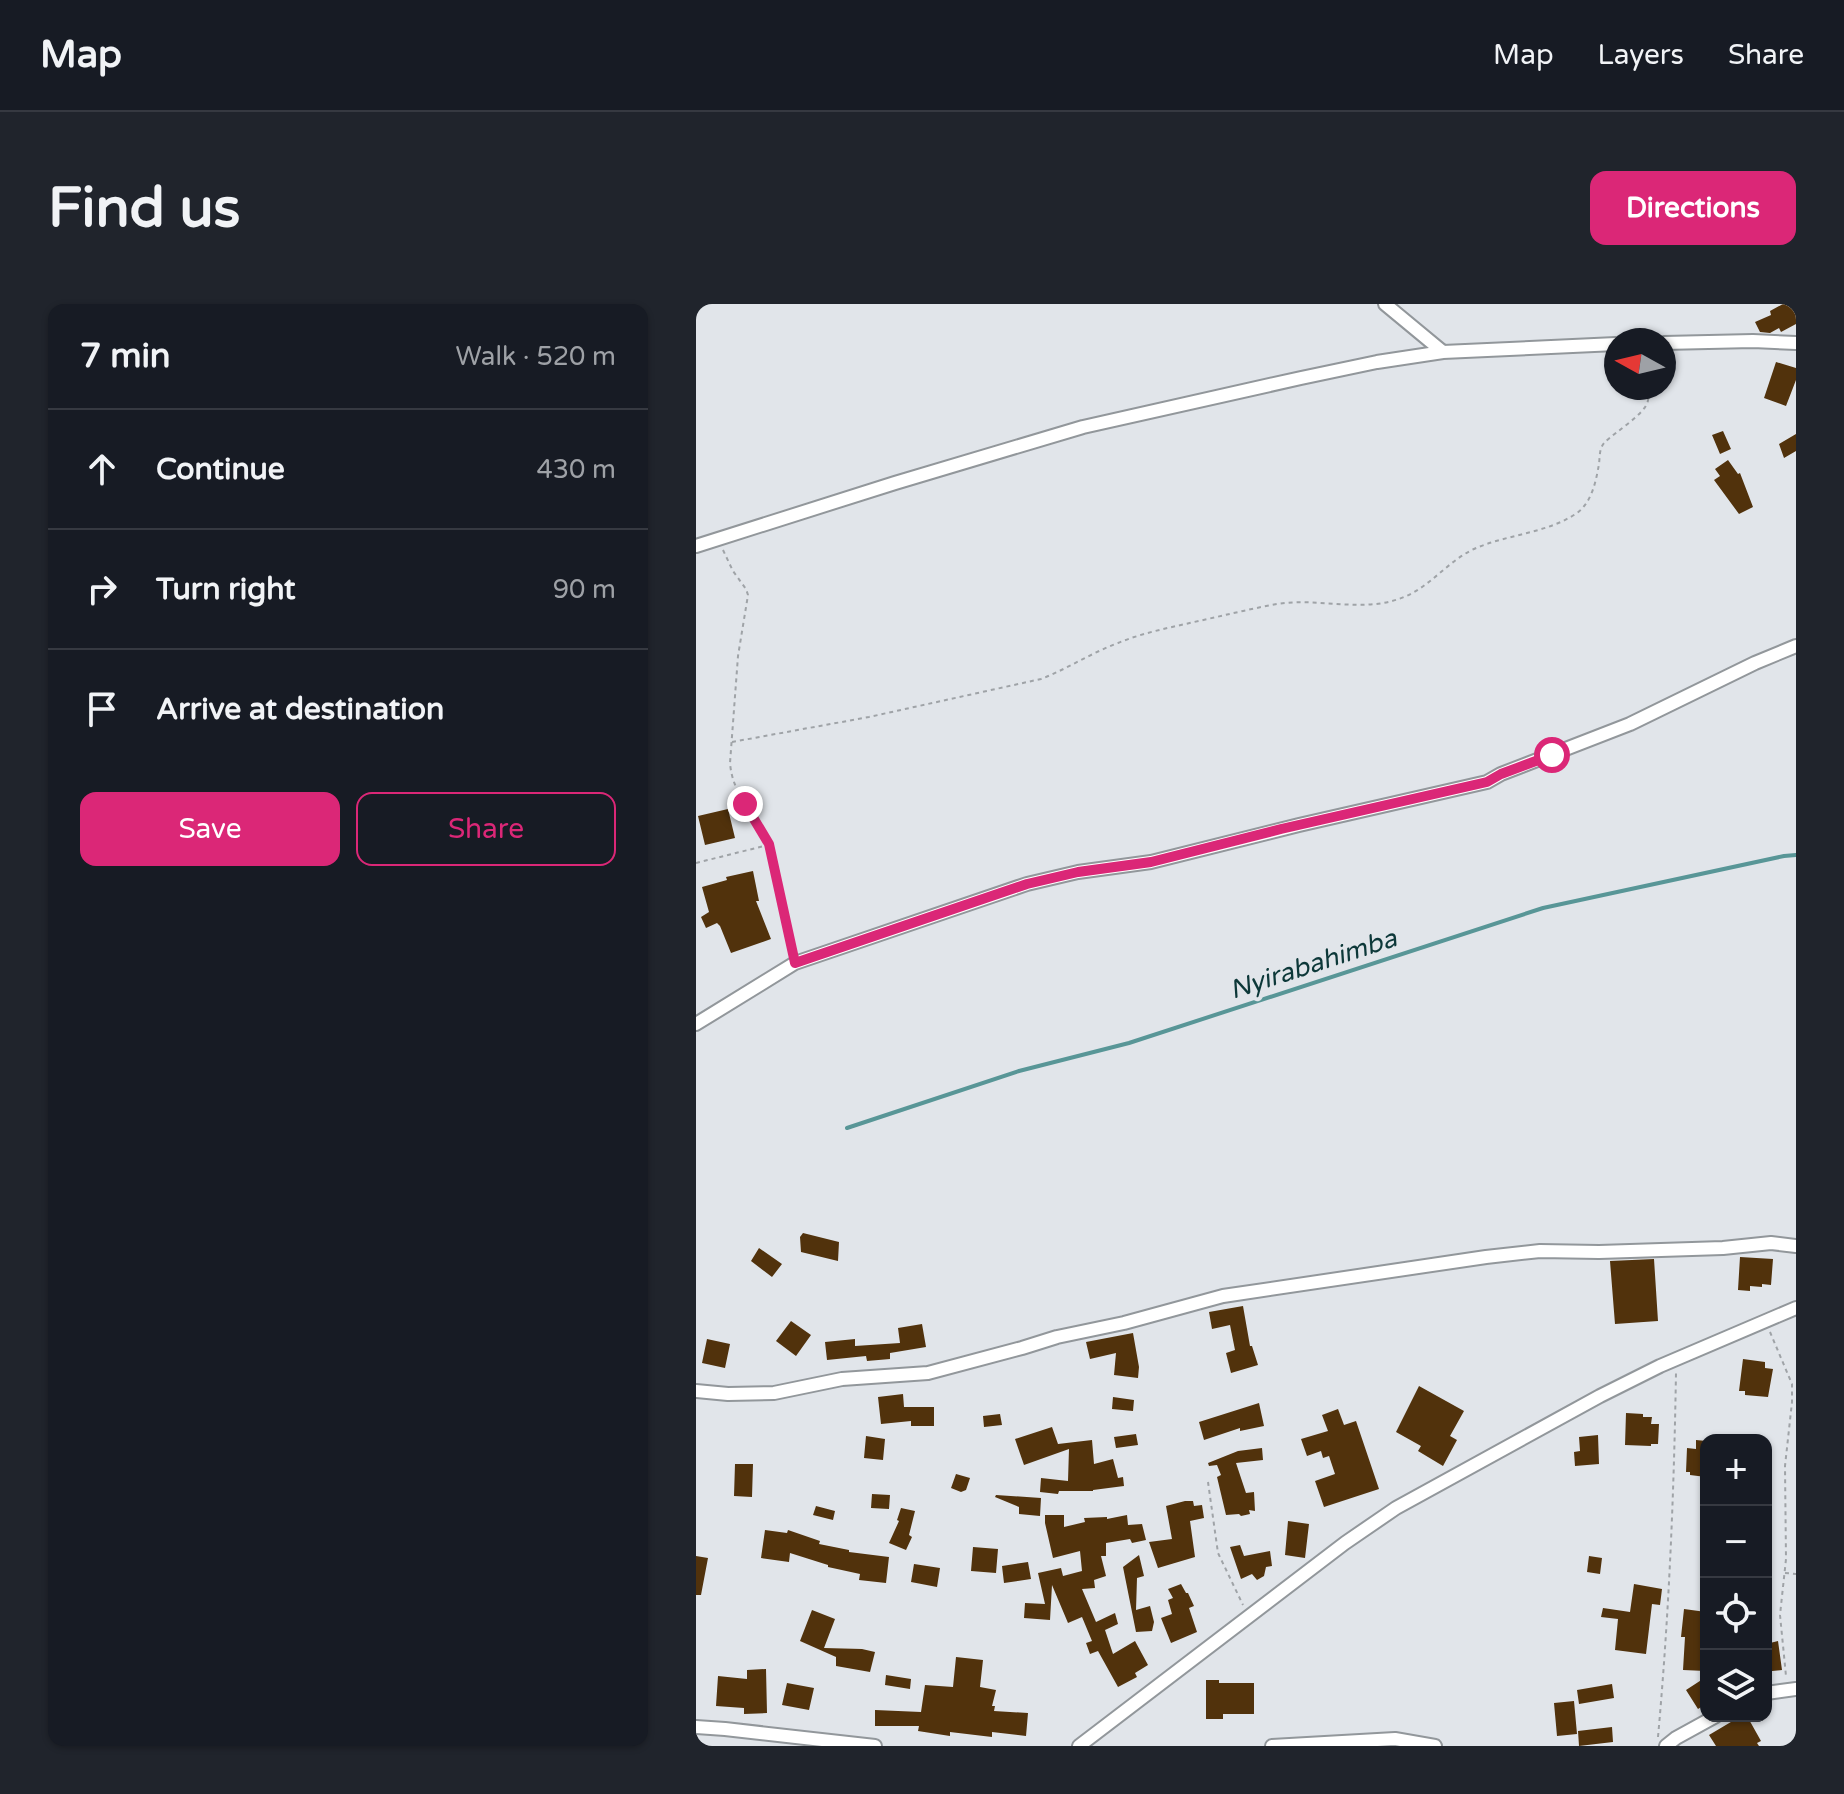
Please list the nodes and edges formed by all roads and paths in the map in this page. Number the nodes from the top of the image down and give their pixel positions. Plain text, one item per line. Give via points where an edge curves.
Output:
1 (1385, 304) edge
2 (1676, 343) edge
3 (1796, 343) edge
4 (1604, 345) edge
5 (1443, 352) junction
6 (1648, 400) edge
7 (718, 540) junction
8 (696, 546) edge
9 (1796, 646) edge
10 (732, 742) junction
11 (769, 844) junction
12 (696, 863) edge
13 (795, 963) junction
14 (696, 1024) edge
15 (1796, 1246) edge
16 (1796, 1308) edge
17 (1765, 1320) junction
18 (1676, 1359) junction
19 (696, 1391) edge
20 (1794, 1402) edge
21 (1208, 1482) dead end
22 (1784, 1573) junction
23 (1796, 1574) edge
24 (1248, 1617) junction
25 (1792, 1689) edge
26 (1772, 1692) edge
27 (1705, 1722) edge
28 (696, 1727) edge
29 (875, 1746) edge
30 (1079, 1746) edge
31 (1272, 1746) edge
32 (1435, 1746) edge
33 (1657, 1746) edge
34 (1666, 1746) edge

1 - 5 street
2 - 3 street
4 - 5 street
5 - 7 street via 1083,427
6 - 10 path via 1603,444 1594,487 1577,512 1544,529 1473,549 1404,597 1359,606 1280,604 1235,613 1143,633 1041,679
7 - 8 street
7 - 10 path via 748,595
9 - 13 street via 1630,724 1487,782 1151,862 1027,884
10 - 11 path via 731,777
11 - 12 path
11 - 13 path
13 - 14 street
15 - 19 street via 1540,1251 1486,1257 1223,1296 928,1373 842,1379 774,1393
16 - 17 street
17 - 18 street
17 - 20 path via 1792,1384
18 - 24 street via 1396,1508
18 - 33 path
20 - 22 path via 1785,1466
21 - 24 path via 1218,1553
22 - 23 path
22 - 25 path via 1780,1615
24 - 30 street
25 - 26 street
27 - 34 street
28 - 29 street
31 - 32 street via 1395,1739

